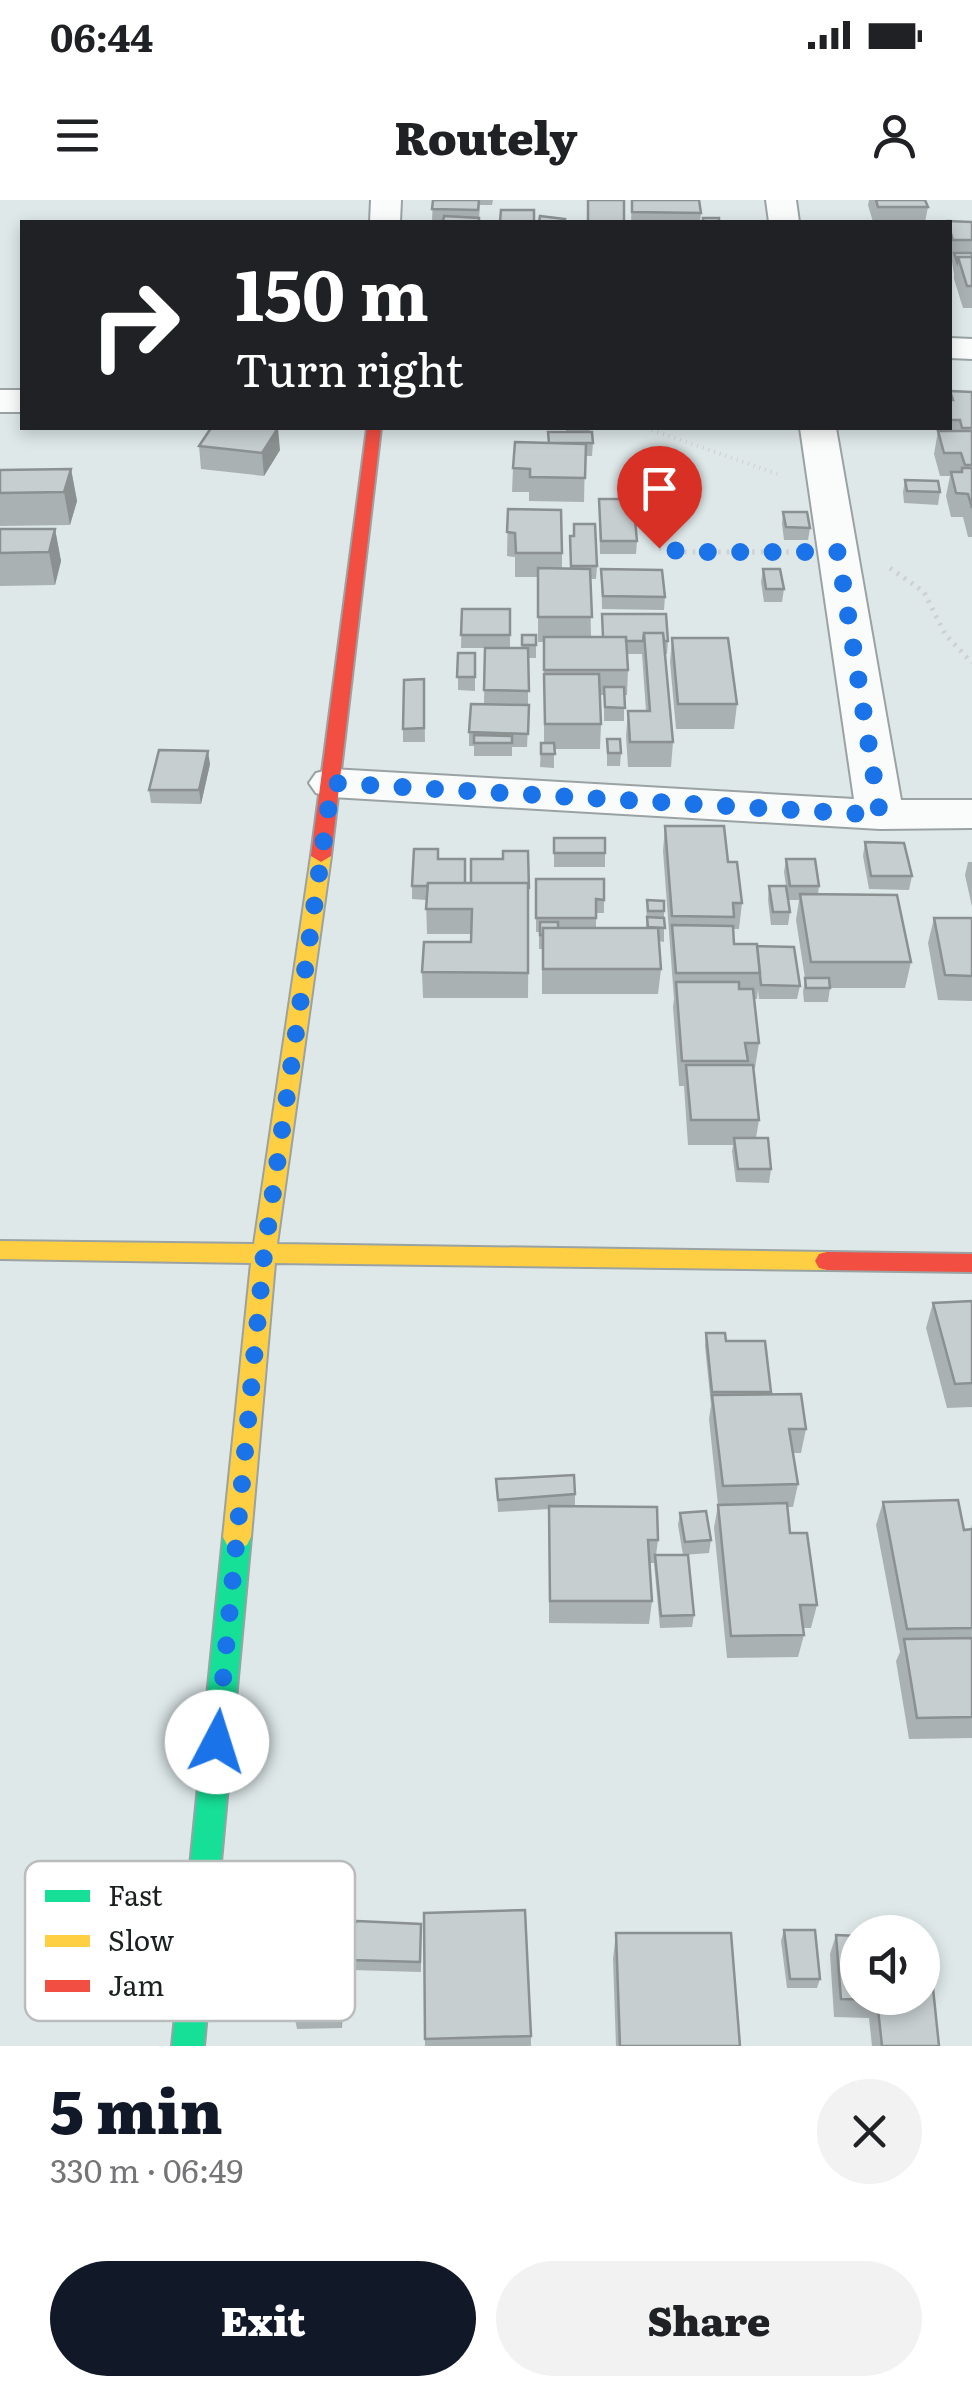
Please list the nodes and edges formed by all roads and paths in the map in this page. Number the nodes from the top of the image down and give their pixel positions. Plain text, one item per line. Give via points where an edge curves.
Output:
1 (374, 430) edge
2 (652, 430) edge
3 (818, 430) edge
4 (834, 529) junction
5 (659, 548) dead end
6 (972, 663) edge
7 (332, 783) junction
8 (972, 814) edge
9 (880, 815) junction
10 (0, 1250) edge
11 (264, 1255) junction
12 (972, 1263) edge
13 (206, 1861) edge
14 (190, 2021) edge
15 (188, 2046) edge

1 - 7 street
2 - 4 path via 767,469
3 - 4 street
4 - 5 path via 685,552
4 - 6 path via 924,592 945,634
4 - 9 street
7 - 9 street
7 - 11 street
8 - 9 street
10 - 11 street
11 - 12 street
11 - 13 street
14 - 15 street

